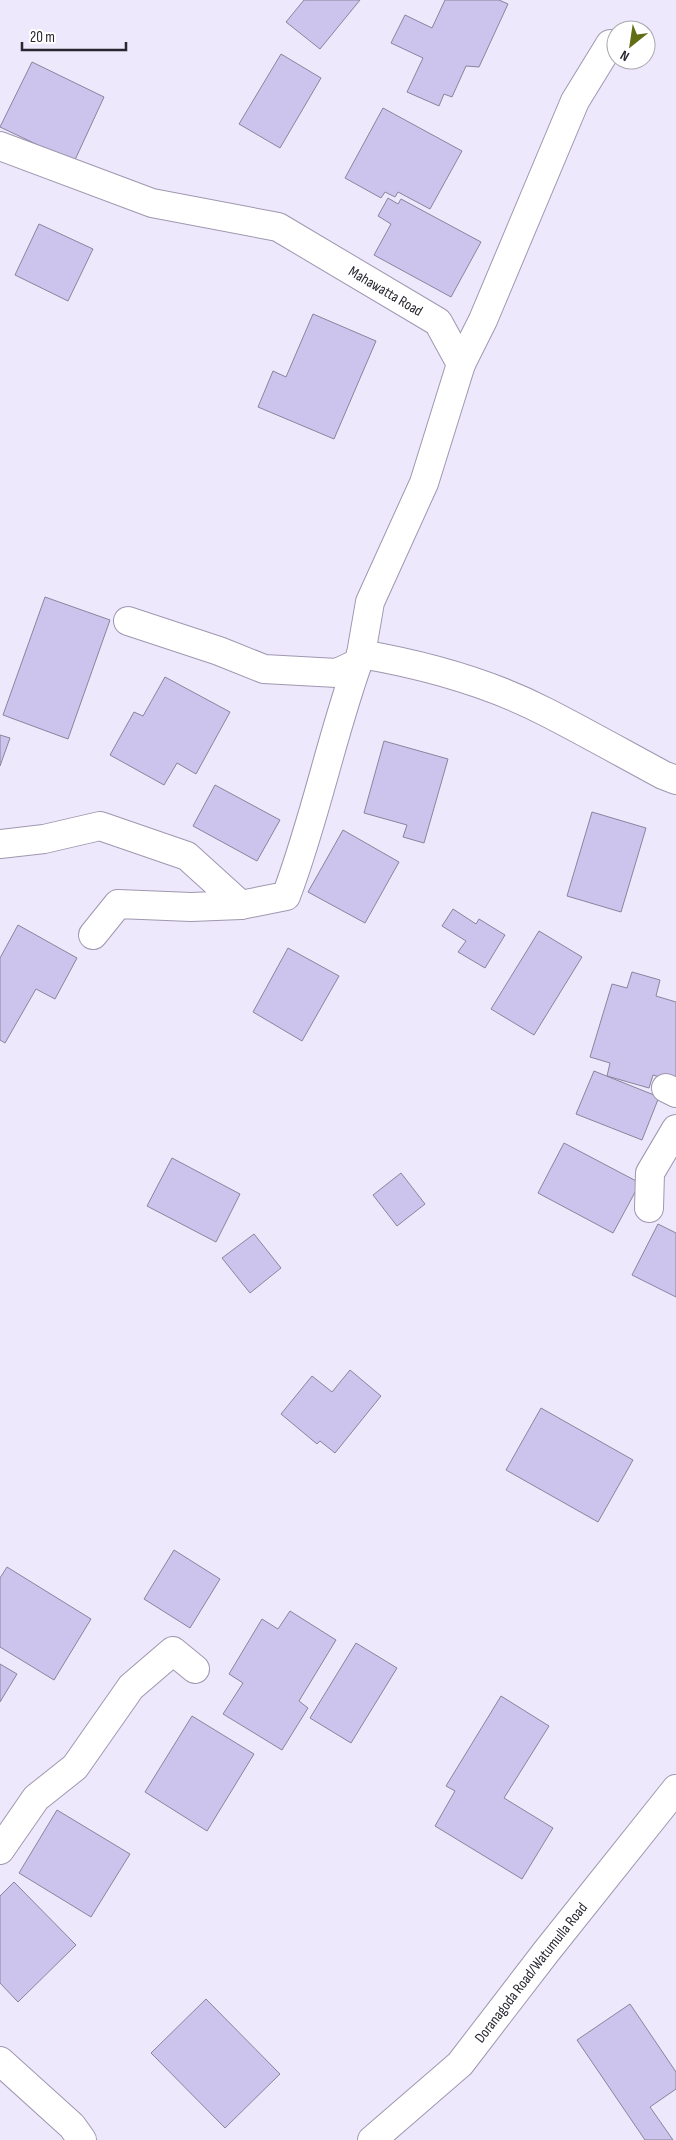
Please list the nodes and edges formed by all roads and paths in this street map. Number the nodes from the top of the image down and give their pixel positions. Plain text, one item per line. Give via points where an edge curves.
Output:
1 (606, 51) edge
2 (0, 146) edge
3 (462, 364) junction
4 (128, 621) dead end
5 (360, 659) junction
6 (676, 780) edge
7 (0, 844) edge
8 (241, 905) junction
9 (93, 935) dead end
10 (676, 1129) edge
11 (649, 1208) dead end
12 (195, 1669) dead end
13 (676, 1789) edge
14 (0, 1850) edge
15 (0, 2061) edge
16 (82, 2140) edge
17 (372, 2140) edge

1 - 3 street via 575,101
2 - 3 street, Mahawatta Road via 152,204 278,227 438,322
3 - 5 street via 424,483 370,602
4 - 5 street via 264,669 337,673
5 - 6 street via 404,661 466,679 544,711
5 - 8 street via 286,896
7 - 8 street via 44,840 100,826 187,856
8 - 9 street via 118,904
10 - 11 street via 650,1174
12 - 14 street via 173,1651 131,1687 75,1767 36,1798
13 - 17 street, Doranagoda Road/Watumulla Road via 460,2064
15 - 16 street via 72,2126

